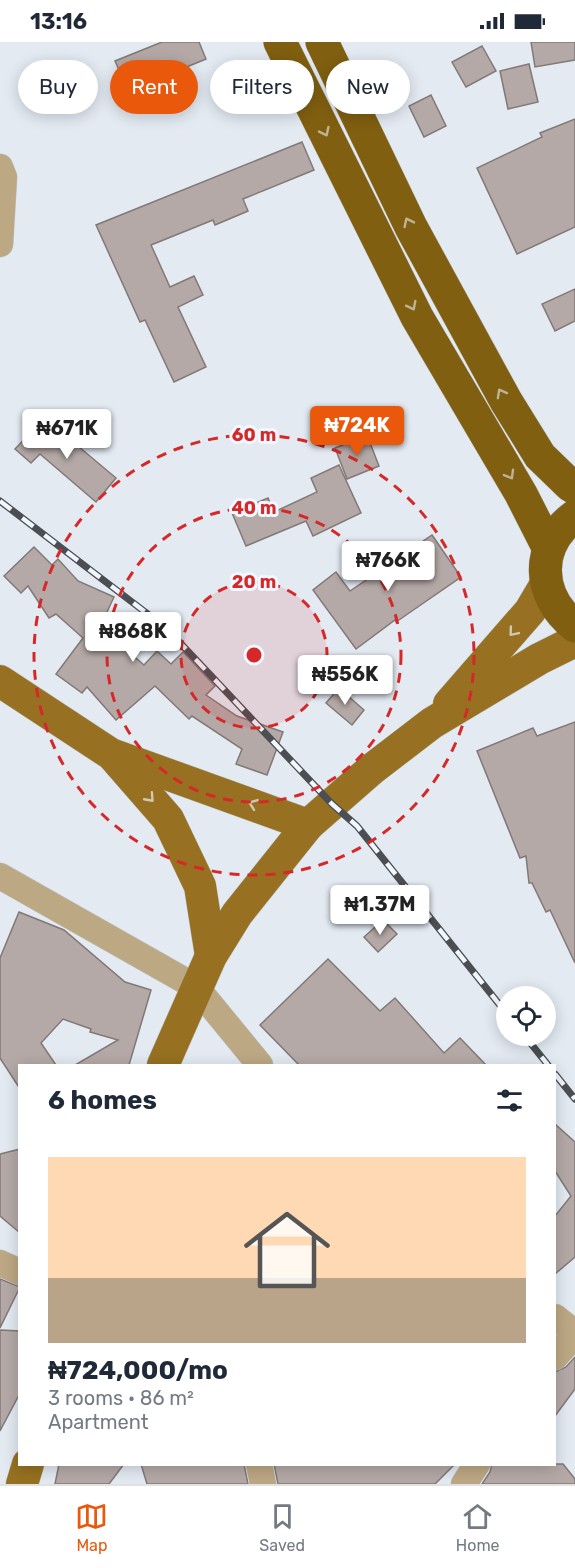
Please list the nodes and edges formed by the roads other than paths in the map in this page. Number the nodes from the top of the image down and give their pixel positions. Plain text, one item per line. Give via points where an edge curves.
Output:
1 (280, 42) edge
2 (322, 42) edge
3 (0, 167) edge
4 (0, 244) edge
5 (575, 488) edge
6 (575, 516) edge
7 (549, 549) junction
8 (546, 584) junction
9 (575, 626) edge
10 (575, 641) edge
11 (0, 681) edge
12 (432, 723) junction
13 (111, 754) junction
14 (308, 825) junction
15 (0, 876) edge
16 (211, 956) junction
17 (196, 987) junction
18 (163, 1064) edge
19 (256, 1064) edge
20 (0, 1263) edge
21 (18, 1271) edge
22 (556, 1318) edge
23 (575, 1334) edge
24 (556, 1356) edge
25 (27, 1466) edge
26 (259, 1466) edge
27 (476, 1466) edge
28 (22, 1484) edge
29 (263, 1484) edge
30 (464, 1484) edge

1 -> 7 highway via 417,317
5 -> 2 highway via 540,456 506,401 411,227
3 - 4 street via 4,177
6 - 7 highway via 559,531
7 - 8 highway
8 - 9 highway via 561,614
8 -> 12 main road via 510,636
10 - 12 main road
11 - 13 main road
12 - 14 main road
14 -> 13 main road
13 -> 16 main road via 168,819 200,886
14 - 16 main road via 237,915
15 - 17 street
16 - 17 main road
17 - 18 main road
17 - 19 street
20 - 21 street
22 - 23 street
23 - 24 street
25 - 28 main road
26 - 29 street
27 - 30 street

